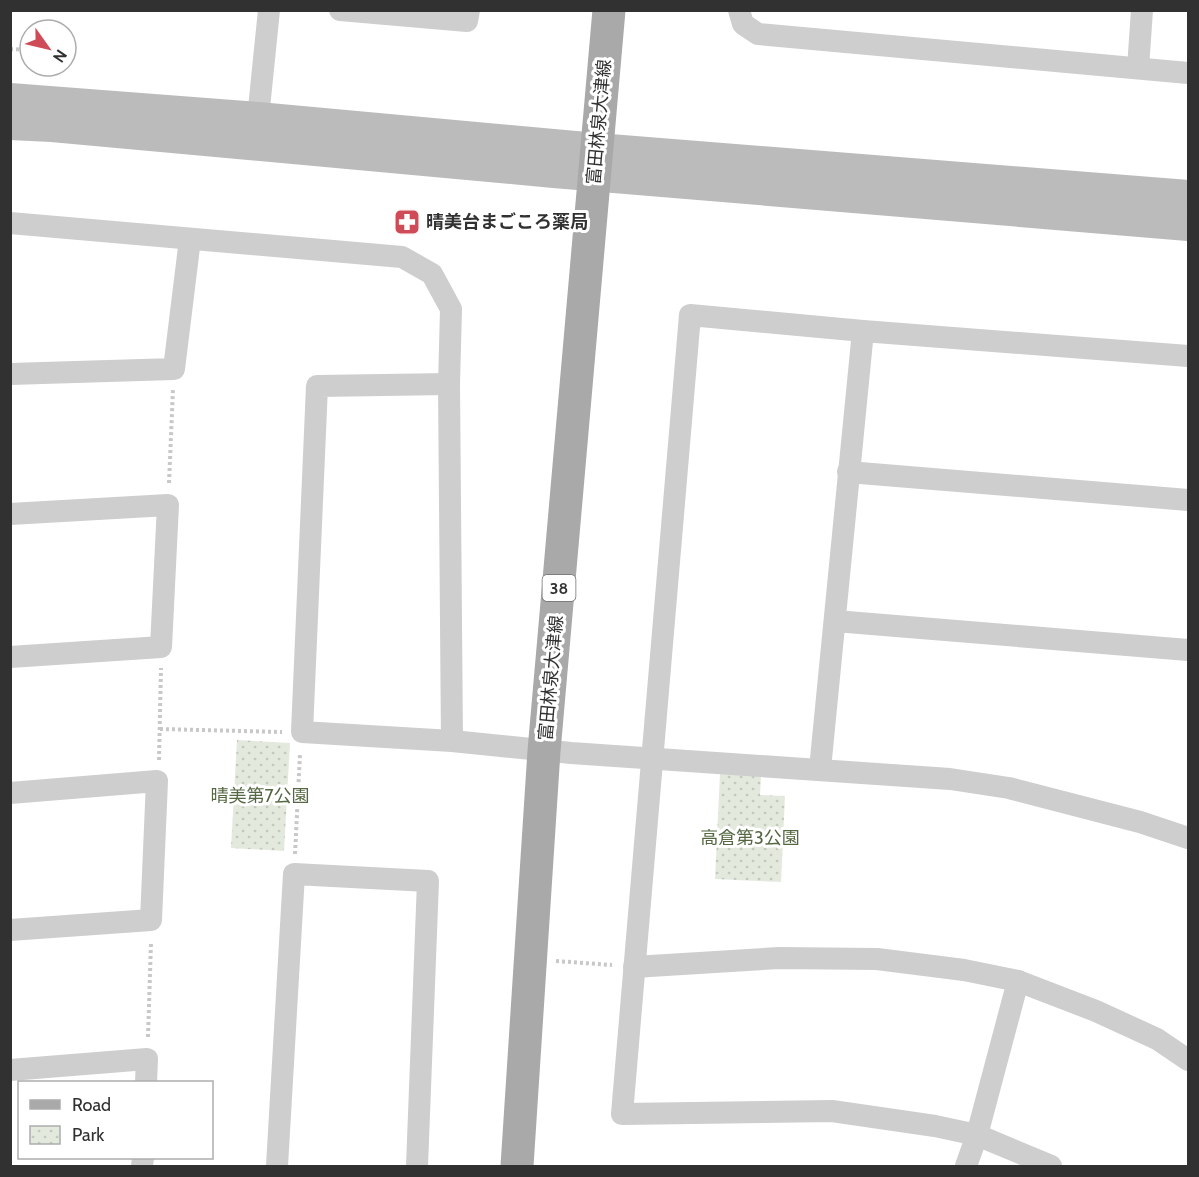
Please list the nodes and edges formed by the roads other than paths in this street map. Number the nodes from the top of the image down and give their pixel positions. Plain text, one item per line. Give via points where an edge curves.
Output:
1 (269, 10) edge
2 (340, 10) edge
3 (469, 10) edge
4 (609, 10) edge
5 (739, 10) edge
6 (1142, 10) edge
7 (1138, 68) junction
8 (1188, 73) edge
9 (10, 99) edge
10 (258, 118) junction
11 (10, 124) edge
12 (596, 162) junction
13 (1188, 196) edge
14 (10, 224) edge
15 (1188, 225) edge
16 (190, 239) junction
17 (863, 331) junction
18 (1188, 356) edge
19 (10, 374) edge
20 (449, 384) junction
21 (848, 472) junction
22 (1188, 500) edge
23 (10, 514) edge
24 (835, 621) junction
25 (1188, 650) edge
26 (10, 657) edge
27 (452, 741) junction
28 (544, 751) junction
29 (651, 758) junction
30 (820, 769) junction
31 (10, 793) edge
32 (1188, 838) edge
33 (10, 930) edge
34 (634, 967) junction
35 (1018, 981) junction
36 (1188, 1060) edge
37 (10, 1070) edge
38 (146, 1081) edge
39 (977, 1135) junction
40 (278, 1167) edge
41 (417, 1167) edge
42 (517, 1167) edge
43 (966, 1167) edge
44 (1051, 1167) edge

1 - 10 street
2 - 3 street via 467,21
4 - 12 main road, 富田林泉大津線 / 38
5 - 7 street via 743,24 758,34
6 - 7 street
7 - 8 street
9 - 10 street
10 - 12 street
11 - 12 street
12 - 13 street
12 - 15 street
12 - 28 main road, 富田林泉大津線 / 38
14 - 16 street
16 - 19 street via 174,369
16 - 20 street via 402,257 432,274 451,309
17 - 18 street
17 - 21 street
17 - 29 street via 690,315
20 - 27 street
20 - 27 street via 317,386 302,732
21 - 22 street
21 - 24 street
23 - 26 street via 168,505 161,647
24 - 25 street
24 - 30 street
27 - 28 street
28 - 29 street
28 - 42 main road, 富田林泉大津線 / 38
29 - 30 street
29 - 34 street
30 - 32 street via 950,779 1009,788
31 - 33 street via 158,782 152,920
34 - 35 street via 779,958 877,959
34 - 39 street via 622,1114 832,1111
35 - 36 street via 1157,1039
35 - 39 street
37 - 38 street via 147,1059
39 - 43 street
39 - 44 street
40 - 41 street via 294,874 428,881

